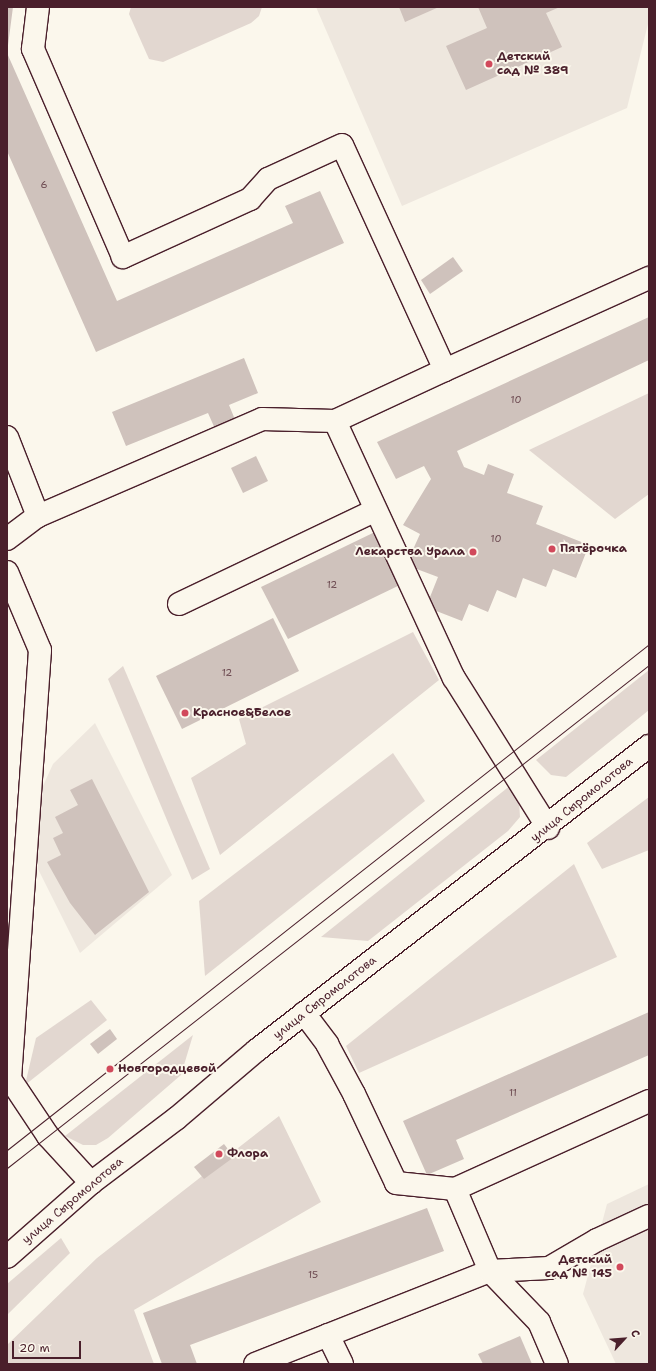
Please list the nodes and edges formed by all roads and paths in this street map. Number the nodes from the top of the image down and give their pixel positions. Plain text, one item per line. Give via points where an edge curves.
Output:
1 (38, 7) edge
2 (649, 278) edge
3 (445, 370) junction
4 (335, 421) junction
5 (7, 437) edge
6 (374, 511) junction
7 (38, 516) junction
8 (7, 539) edge
9 (7, 572) edge
10 (179, 604) dead end
11 (649, 746) edge
12 (548, 828) junction
13 (304, 1013) junction
14 (8, 1081) edge
15 (649, 1101) edge
16 (91, 1183) junction
17 (455, 1189) junction
18 (649, 1216) edge
19 (7, 1257) edge
20 (490, 1271) junction
21 (328, 1335) junction
22 (255, 1364) edge
23 (342, 1364) edge
24 (557, 1364) edge

1 - 3 street via 33,49 123,257 250,199 268,180 342,145
2 - 3 street
3 - 4 street
4 - 6 street
4 - 7 street via 262,419
5 - 7 street
6 - 10 street
6 - 12 street via 454,678
7 - 8 street
9 - 14 street via 40,650
11 - 12 street, улица Сыромолотова
12 - 13 street, улица Сыромолотова
13 - 16 street, улица Сыромолотова
13 - 17 street via 327,1044 354,1094 396,1184
14 - 16 street via 48,1136
15 - 17 street
16 - 19 street, улица Сыромолотова
17 - 20 street
18 - 20 street via 598,1240 549,1268
20 - 21 street
20 - 24 street via 539,1322
21 - 22 street
21 - 23 street

